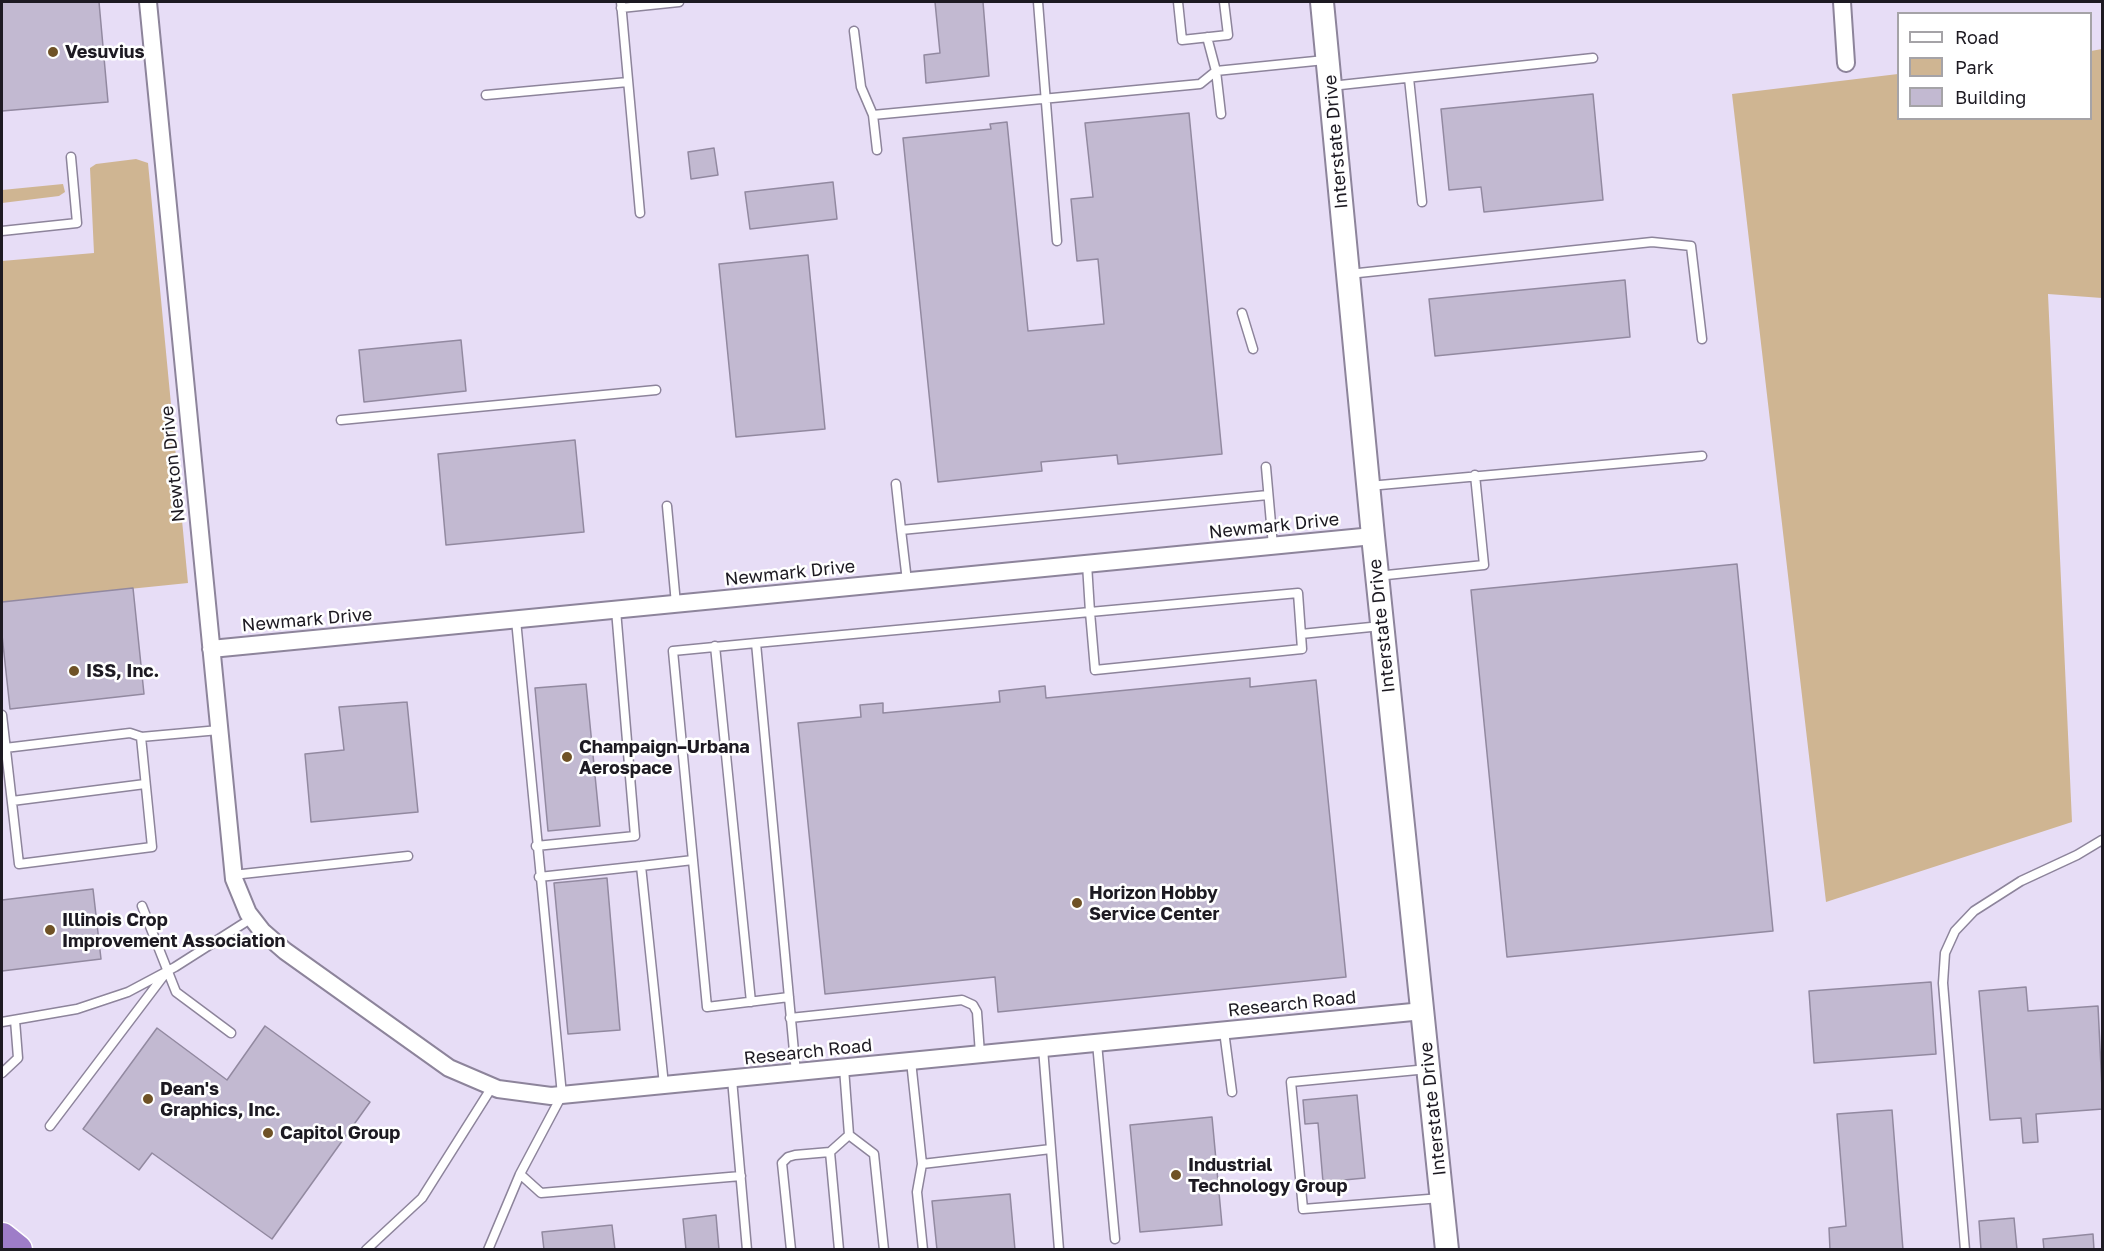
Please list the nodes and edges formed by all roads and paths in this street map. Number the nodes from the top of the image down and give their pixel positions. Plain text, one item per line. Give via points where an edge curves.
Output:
1 (148, 2) edge
2 (679, 2) edge
3 (1038, 2) edge
4 (1178, 2) edge
5 (1224, 2) edge
6 (1322, 2) edge
7 (1842, 2) edge
8 (621, 5) edge
9 (854, 31) dead end
10 (1207, 37) junction
11 (1593, 58) dead end
12 (1328, 60) junction
13 (1846, 63) dead end
14 (1216, 71) junction
15 (1409, 78) junction
16 (628, 82) junction
17 (1331, 86) junction
18 (486, 95) dead end
19 (1045, 99) junction
20 (1221, 114) dead end
21 (873, 115) junction
22 (877, 150) dead end
23 (71, 157) dead end
24 (1422, 202) dead end
25 (640, 213) dead end
26 (2, 231) edge
27 (1057, 240) dead end
28 (1348, 274) junction
29 (1242, 313) dead end
30 (1702, 339) dead end
31 (1253, 349) dead end
32 (656, 390) dead end
33 (341, 420) dead end
34 (1702, 456) dead end
35 (1266, 467) dead end
36 (1476, 475) junction
37 (896, 484) dead end
38 (1368, 486) junction
39 (1268, 495) junction
40 (667, 506) dead end
41 (902, 530) junction
42 (1373, 536) junction
43 (1273, 546) junction
44 (1087, 564) junction
45 (1377, 576) junction
46 (907, 581) junction
47 (676, 604) junction
48 (616, 610) junction
49 (1090, 612) junction
50 (516, 620) junction
51 (1382, 626) junction
52 (1301, 634) junction
53 (756, 642) junction
54 (716, 646) junction
55 (211, 649) junction
56 (2, 715) edge
57 (219, 730) junction
58 (142, 737) junction
59 (5, 747) junction
60 (146, 784) junction
61 (12, 801) junction
62 (2103, 840) edge
63 (536, 846) junction
64 (408, 856) dead end
65 (693, 860) junction
66 (641, 866) junction
67 (233, 875) junction
68 (539, 877) junction
69 (142, 906) dead end
70 (252, 918) junction
71 (167, 971) junction
72 (789, 997) junction
73 (751, 1002) junction
74 (1423, 1011) junction
75 (790, 1018) junction
76 (15, 1020) junction
77 (2, 1022) edge
78 (1224, 1031) junction
79 (231, 1033) dead end
80 (1097, 1043) junction
81 (1043, 1048) junction
82 (980, 1054) junction
83 (911, 1061) junction
84 (844, 1068) junction
85 (1429, 1069) junction
86 (795, 1072) junction
87 (2, 1073) edge
88 (732, 1079) junction
89 (664, 1085) junction
90 (492, 1087) junction
91 (1232, 1092) dead end
92 (562, 1095) junction
93 (50, 1126) dead end
94 (849, 1135) junction
95 (1051, 1149) junction
96 (830, 1152) junction
97 (922, 1164) junction
98 (520, 1174) junction
99 (741, 1176) junction
100 (1442, 1198) junction
101 (2, 1238) edge
102 (1115, 1239) dead end
103 (17, 1250) edge
104 (366, 1250) edge
105 (488, 1250) edge
106 (747, 1250) edge
107 (791, 1250) edge
108 (839, 1250) edge
109 (884, 1250) edge
110 (923, 1250) edge
111 (1059, 1250) edge
112 (1447, 1250) edge
113 (1965, 1250) edge

1 - 55 street, Newton Drive
2 - 8 lane
3 - 19 lane
4 - 10 lane via 1182,39
5 - 10 lane via 1228,35
6 - 12 main road, Interstate Drive
7 - 13 street
8 - 16 lane
9 - 21 lane via 861,87
10 - 14 lane
11 - 15 lane
12 - 14 lane
12 - 17 main road, Interstate Drive
14 - 19 lane via 1200,84
14 - 20 lane
15 - 17 lane
15 - 24 lane
16 - 18 lane
16 - 25 lane
17 - 28 main road, Interstate Drive
19 - 21 lane
19 - 27 lane
21 - 22 lane
23 - 26 lane via 77,224
28 - 30 lane via 1652,242 1691,246
28 - 38 main road, Interstate Drive
29 - 31 lane
32 - 33 lane
34 - 36 lane
35 - 39 lane
36 - 38 lane
36 - 45 lane via 1484,565
37 - 41 lane
38 - 42 main road, Interstate Drive
39 - 41 lane
39 - 43 lane
40 - 47 lane
41 - 46 lane
42 - 43 street, Newmark Drive
42 - 45 main road, Interstate Drive
43 - 44 street, Newmark Drive
44 - 46 street, Newmark Drive
44 - 49 lane
45 - 51 main road, Interstate Drive
46 - 47 street, Newmark Drive
47 - 48 street, Newmark Drive
48 - 50 street, Newmark Drive
48 - 63 lane via 634,836
49 - 52 lane via 1298,594
49 - 52 lane via 1095,670 1302,649
49 - 53 lane
50 - 55 street, Newmark Drive
50 - 63 lane
51 - 52 lane
51 - 74 main road, Interstate Drive
53 - 54 lane
53 - 72 lane
54 - 65 lane via 673,651
54 - 73 lane
55 - 57 street, Newton Drive
56 - 59 lane
57 - 58 lane
57 - 67 street, Newton Drive
58 - 59 lane via 130,733
58 - 60 lane
59 - 61 lane
60 - 61 lane
60 - 61 lane via 152,847 19,864
62 - 113 lane via 2021,881 1974,911 1955,931 1945,953 1943,983
63 - 68 lane
64 - 67 lane
65 - 66 lane
65 - 73 lane via 707,1007
66 - 68 lane
66 - 89 lane
67 - 70 street, Newton Drive
68 - 92 lane
69 - 71 lane
70 - 71 lane
70 - 90 street, Research Road via 285,951 390,1028 449,1068
71 - 76 lane via 128,992
71 - 79 lane via 176,992
71 - 93 lane
72 - 73 lane
72 - 75 lane
74 - 78 street, Research Road
74 - 85 main road, Interstate Drive
75 - 82 lane via 962,1000 977,1012
75 - 86 lane
76 - 77 lane
76 - 87 lane via 18,1058
78 - 80 street, Research Road
78 - 91 lane
80 - 81 street, Research Road
80 - 102 lane
81 - 82 street, Research Road
81 - 95 lane
82 - 83 street, Research Road
83 - 84 street, Research Road
83 - 97 lane
84 - 86 street, Research Road
84 - 94 lane
85 - 100 main road, Interstate Drive
85 - 100 lane via 1291,1082 1303,1209
86 - 88 street, Research Road
88 - 89 street, Research Road
88 - 99 lane
89 - 92 street, Research Road
90 - 92 street, Research Road via 526,1094
90 - 104 lane via 422,1198
92 - 98 lane
94 - 96 lane
94 - 109 lane via 874,1154
95 - 97 lane
95 - 111 lane
96 - 107 lane via 795,1155 782,1163
96 - 108 lane
97 - 110 lane via 917,1192
98 - 99 lane via 542,1193
98 - 105 lane
99 - 106 lane
100 - 112 main road, Interstate Drive
101 - 103 highway

